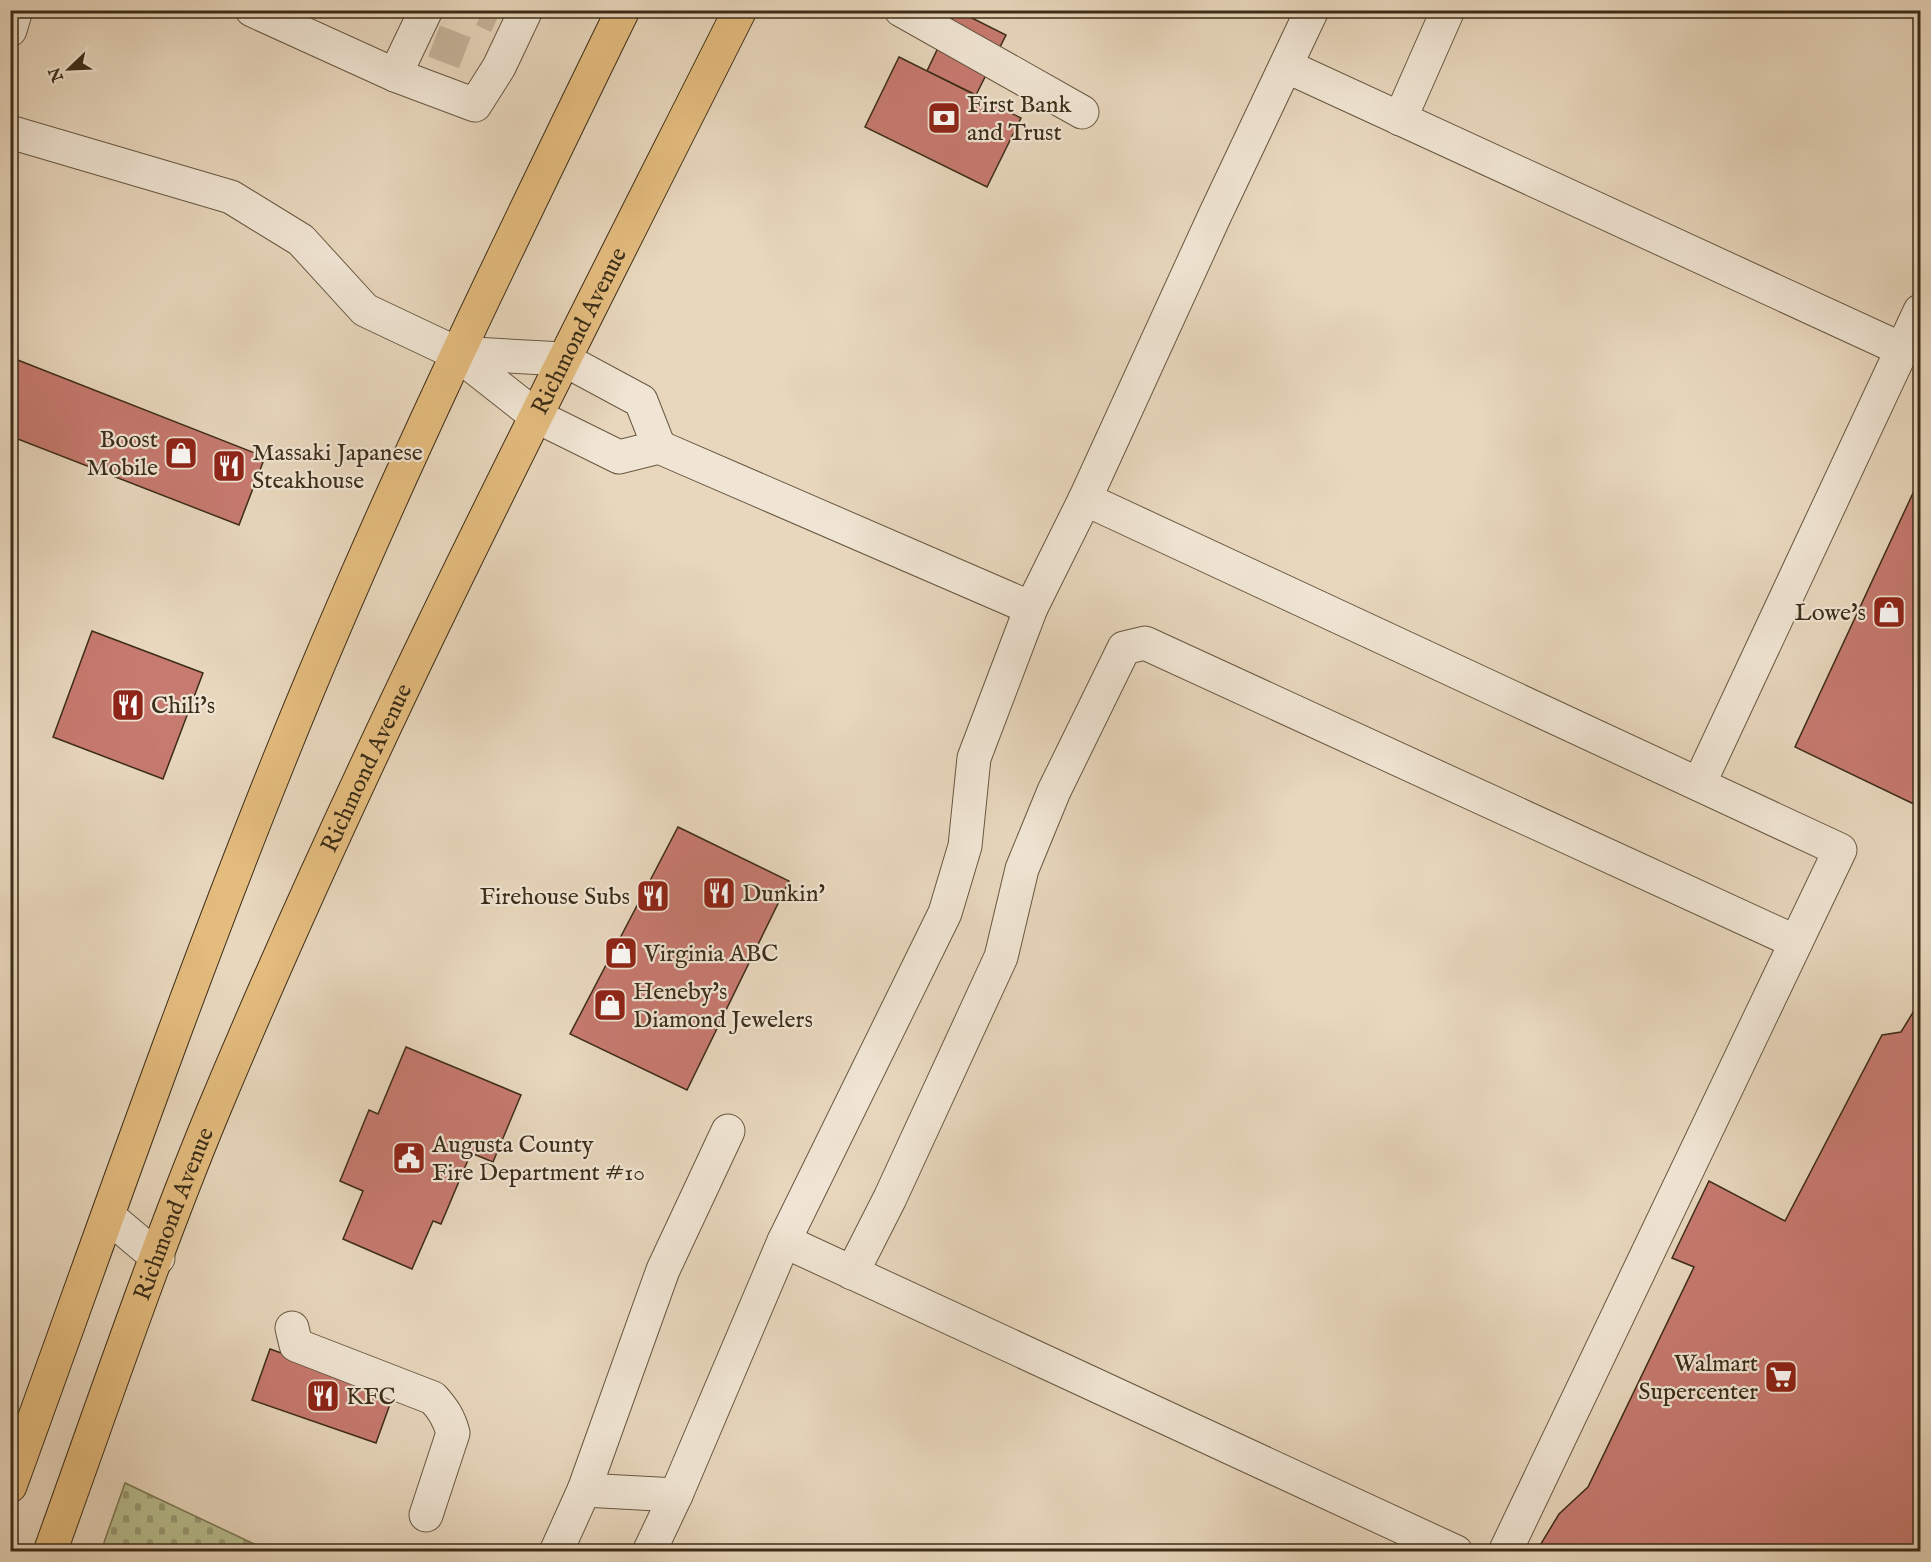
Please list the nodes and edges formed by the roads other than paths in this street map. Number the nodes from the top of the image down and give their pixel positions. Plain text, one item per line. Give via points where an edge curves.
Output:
1 (16, 10) edge
2 (252, 10) edge
3 (623, 10) edge
4 (740, 10) edge
5 (901, 10) edge
6 (1312, 10) edge
7 (1448, 10) edge
8 (514, 18) edge
9 (425, 28) edge
10 (10, 30) edge
11 (1286, 66) junction
12 (395, 75) junction
13 (1082, 112) dead end
14 (1400, 118) junction
15 (10, 132) edge
16 (1920, 311) edge
17 (1901, 349) junction
18 (456, 353) junction
19 (563, 359) junction
20 (536, 416) junction
21 (659, 447) junction
22 (1085, 499) junction
23 (1031, 608) junction
24 (1699, 784) junction
25 (1796, 942) junction
26 (728, 1131) dead end
27 (108, 1216) junction
28 (784, 1241) junction
29 (158, 1258) junction
30 (852, 1273) junction
31 (292, 1328) dead end
32 (10, 1486) edge
33 (584, 1490) junction
34 (676, 1495) junction
35 (426, 1515) dead end
36 (50, 1551) edge
37 (556, 1551) edge
38 (648, 1551) edge
39 (1456, 1551) edge
40 (1505, 1551) edge

1 - 10 lane
2 - 12 lane
3 - 18 main road
4 - 19 main road, Richmond Avenue
5 - 13 lane
6 - 11 lane
7 - 14 lane
8 - 12 lane via 489,63 475,105
9 - 12 lane
11 - 14 lane
11 - 22 lane
14 - 17 lane
15 - 18 lane via 231,197 301,240 365,310
16 - 17 lane
17 - 24 lane
18 - 19 lane
18 - 20 lane
18 - 27 main road via 279,761
19 - 20 main road, Richmond Avenue
19 - 21 lane via 640,401
20 - 21 lane via 619,457
20 - 29 main road, Richmond Avenue via 351,798 212,1115
21 - 23 lane
22 - 23 lane
22 - 24 lane
23 - 28 lane via 974,758 964,846 950,902
24 - 25 lane via 1840,850
25 - 30 lane via 1145,643 1124,648 1054,791 1022,869 1001,957
25 - 40 lane
26 - 33 lane via 663,1270
27 - 29 lane
27 - 32 main road
28 - 30 lane
28 - 34 lane
29 - 36 main road, Richmond Avenue
30 - 39 lane
31 - 35 lane via 296,1345 432,1398 442,1408 453,1433
33 - 34 lane
33 - 37 lane
34 - 38 lane

